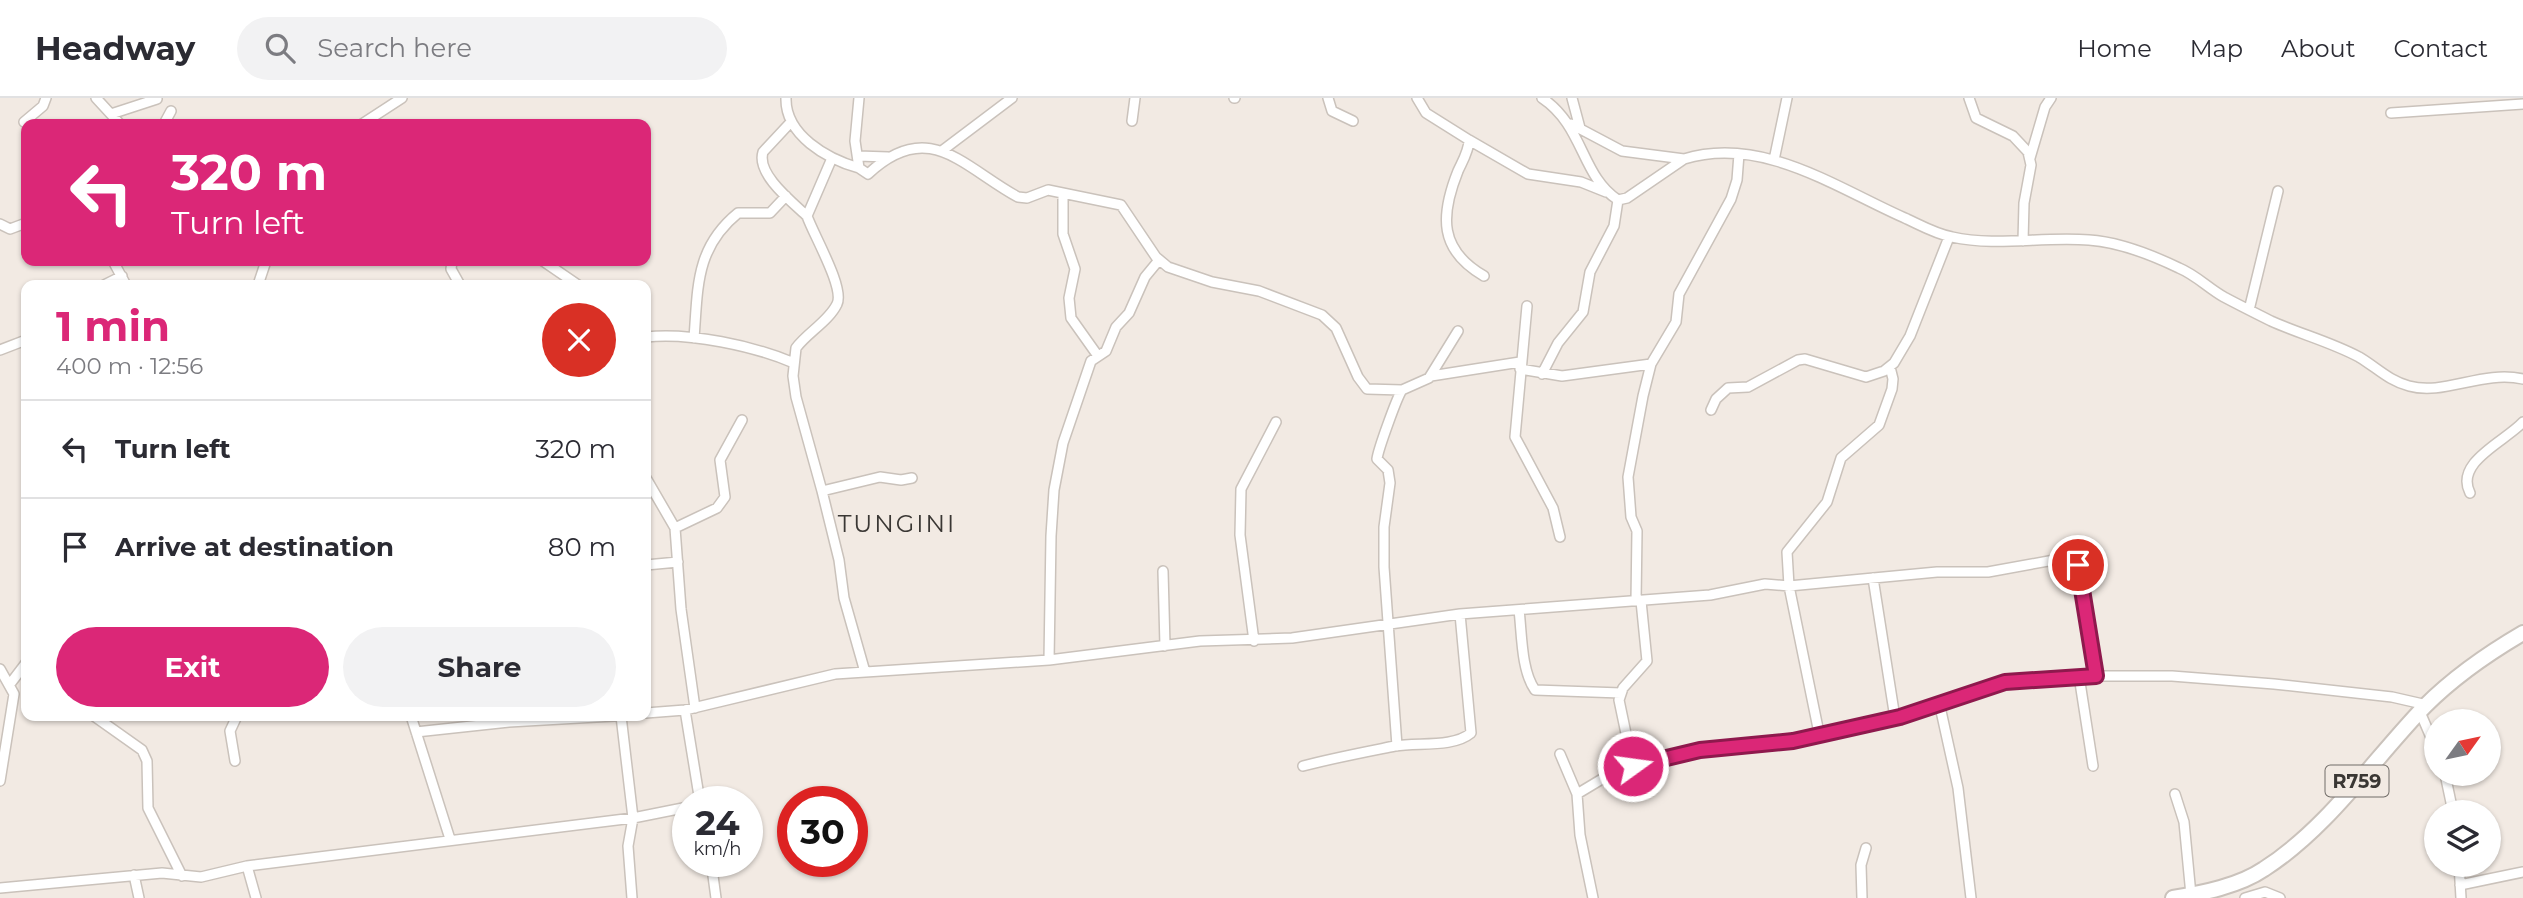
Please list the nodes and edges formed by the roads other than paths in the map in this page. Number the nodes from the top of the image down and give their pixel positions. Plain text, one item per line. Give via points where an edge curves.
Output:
1 (46, 98) edge
2 (96, 98) edge
3 (402, 98) edge
4 (786, 98) edge
5 (859, 98) edge
6 (1012, 98) edge
7 (1135, 98) edge
8 (1328, 98) edge
9 (1417, 98) edge
10 (1542, 98) edge
11 (1572, 98) edge
12 (1787, 98) edge
13 (1969, 98) edge
14 (2051, 98) edge
15 (157, 99) edge
16 (2523, 104) edge
17 (171, 111) dead end
18 (2391, 113) dead end
19 (28, 119) edge
20 (114, 119) edge
21 (117, 119) edge
22 (167, 119) edge
23 (370, 119) edge
24 (1132, 121) dead end
25 (1353, 121) dead end
26 (790, 123) junction
27 (1575, 126) junction
28 (1469, 141) junction
29 (943, 150) junction
30 (1739, 155) junction
31 (858, 156) junction
32 (888, 157) junction
33 (832, 158) junction
34 (2029, 158) junction
35 (1684, 159) junction
36 (1774, 160) junction
37 (859, 168) junction
38 (2278, 191) dead end
39 (1607, 192) junction
40 (1063, 193) junction
41 (786, 197) junction
42 (1618, 200) junction
43 (807, 216) junction
44 (0, 224) edge
45 (21, 225) edge
46 (1949, 237) junction
47 (2023, 241) junction
48 (1159, 260) junction
49 (550, 266) edge
50 (1484, 276) dead end
51 (571, 280) edge
52 (1527, 306) dead end
53 (2249, 310) junction
54 (1458, 331) dead end
55 (651, 337) edge
56 (694, 338) junction
57 (21, 341) edge
58 (0, 350) edge
59 (1098, 356) junction
60 (794, 363) junction
61 (1651, 364) junction
62 (1520, 365) junction
63 (1889, 367) junction
64 (1542, 374) junction
65 (1431, 376) junction
66 (2523, 379) edge
67 (1402, 390) junction
68 (1711, 410) dead end
69 (742, 420) dead end
70 (1276, 422) dead end
71 (2523, 422) edge
72 (912, 478) dead end
73 (651, 487) edge
74 (822, 491) junction
75 (2470, 493) dead end
76 (675, 528) junction
77 (1560, 537) dead end
78 (678, 562) junction
79 (651, 565) edge
80 (1163, 570) dead end
81 (1873, 578) junction
82 (1789, 586) junction
83 (1639, 601) junction
84 (1519, 610) junction
85 (1460, 614) junction
86 (1390, 624) junction
87 (2523, 633) edge
88 (1254, 641) junction
89 (1165, 646) junction
90 (1049, 660) junction
91 (0, 670) edge
92 (21, 671) edge
93 (864, 672) junction
94 (2079, 676) junction
95 (2096, 676) junction
96 (10, 684) junction
97 (1621, 693) junction
98 (1939, 702) junction
99 (2423, 708) junction
100 (690, 709) junction
101 (2424, 711) edge
102 (651, 713) edge
103 (1895, 718) junction
104 (101, 721) edge
105 (235, 721) edge
106 (412, 721) edge
107 (526, 721) edge
108 (622, 721) edge
109 (415, 732) junction
110 (1819, 733) junction
111 (1397, 746) junction
112 (1560, 754) dead end
113 (235, 761) dead end
114 (1303, 766) dead end
115 (1633, 766) junction
116 (2093, 766) dead end
117 (0, 780) edge
118 (698, 786) edge
119 (1577, 794) junction
120 (2175, 794) dead end
121 (672, 810) edge
122 (633, 818) junction
123 (450, 839) junction
124 (1866, 848) dead end
125 (247, 866) junction
126 (2523, 872) edge
127 (134, 875) junction
128 (182, 876) junction
129 (713, 877) edge
130 (2460, 877) edge
131 (2460, 885) junction
132 (0, 888) edge
133 (2183, 897) edge
134 (139, 898) edge
135 (256, 898) edge
136 (632, 898) edge
137 (716, 898) edge
138 (1593, 898) edge
139 (1862, 898) edge
140 (1971, 898) edge
141 (2245, 898) edge
142 (2280, 898) edge
143 (2461, 898) edge

1 - 19 street
2 - 20 street
3 - 23 street
4 - 26 street
5 - 31 street
6 - 29 street
7 - 24 street
8 - 25 street via 1332,111
9 - 28 street via 1426,113
10 - 27 street
11 - 27 street
12 - 36 street
13 - 34 street via 1976,118 2013,136
14 - 34 street
15 - 21 street
16 - 18 street
17 - 22 street
26 - 33 street
26 - 41 street via 761,156
27 - 35 street via 1622,151
27 - 39 street
28 - 39 street via 1528,174 1581,182
28 - 50 street via 1446,212 1447,233 1456,253
29 - 32 street via 926,147
29 - 40 street via 1018,197 1048,190
30 - 35 street via 1711,153
30 - 36 street
30 - 61 street via 1731,199 1679,294 1676,322
31 - 32 street
31 - 37 street
32 - 37 street via 868,174
33 - 37 street
33 - 43 street
34 - 47 street
35 - 42 street
36 - 46 street
38 - 53 street
39 - 42 street
40 - 48 street via 1125,207
40 - 59 street via 1063,234 1075,269 1069,298 1071,318
41 - 43 street
41 - 56 street via 770,213 738,213 708,249 698,280
42 - 64 street via 1614,226 1590,272 1583,312
43 - 60 street via 839,298 798,345
44 - 45 street via 3,229
46 - 47 street
46 - 63 street via 1910,336
47 - 53 street via 2090,240 2129,248 2180,268
48 - 59 street via 1145,277 1129,313 1115,327 1106,351
48 - 67 street via 1184,275 1259,291 1322,315 1336,328 1365,388
49 - 51 street
52 - 62 street
53 - 66 street via 2360,358 2394,382 2412,387 2429,389 2488,377
54 - 65 street
55 - 56 street
56 - 60 street via 742,345
57 - 58 street
59 - 90 street via 1089,364 1077,397 1057,469 1048,590
60 - 74 street via 796,397
61 - 64 street via 1562,376
61 - 83 street via 1628,477
62 - 64 street
62 - 65 street
62 - 77 street via 1516,440 1553,508
63 - 68 street via 1866,377 1798,360 1748,387 1728,388
63 - 82 street via 1892,389 1879,425 1841,458 1827,502 1787,549
65 - 67 street
67 - 86 street via 1377,455 1390,482 1384,545
69 - 76 street via 720,460 725,497 717,508
70 - 88 street via 1241,489 1240,535
71 - 75 street via 2481,454 2469,473
72 - 74 street via 880,477
73 - 76 street
74 - 93 street
76 - 78 street
78 - 79 street
78 - 100 street
80 - 89 street
81 - 82 street
81 - 95 street via 1988,572 2048,559 2073,560 2082,581
81 - 103 street
82 - 83 street via 1765,583 1710,595
82 - 110 street
83 - 84 street
83 - 97 street via 1647,661
84 - 85 street
84 - 97 street via 1535,690
85 - 86 street
85 - 111 street via 1471,733 1439,743
86 - 88 street
86 - 111 street
87 - 99 main road, R759 via 2457,677
88 - 89 street
89 - 90 street
90 - 93 street
91 - 96 street
92 - 96 street
93 - 100 street via 835,674
94 - 95 street
94 - 98 street via 2005,682
94 - 116 street
95 - 99 street via 2274,684 2392,697
96 - 117 street via 14,694
97 - 115 street via 1619,709
98 - 103 street
98 - 140 street via 1958,788
99 - 101 street
99 - 133 main road, R759 via 2292,849 2240,881
100 - 102 street
100 - 118 street
103 - 110 street
104 - 128 street via 142,750 147,761 148,807
105 - 113 street via 230,731
106 - 109 street
107 - 109 street
108 - 122 street
109 - 123 street
110 - 115 street via 1793,741 1700,750
111 - 114 street
112 - 119 street
115 - 119 street via 1605,774
119 - 138 street
120 - 133 street via 2184,822
121 - 122 street
122 - 123 street
122 - 136 street via 628,846
123 - 125 street
124 - 139 street via 1861,865
125 - 128 street via 201,877
125 - 135 street
126 - 131 street
127 - 128 street
127 - 132 street
127 - 134 street
129 - 137 street
130 - 131 street
131 - 143 street
141 - 142 street via 2265,892

